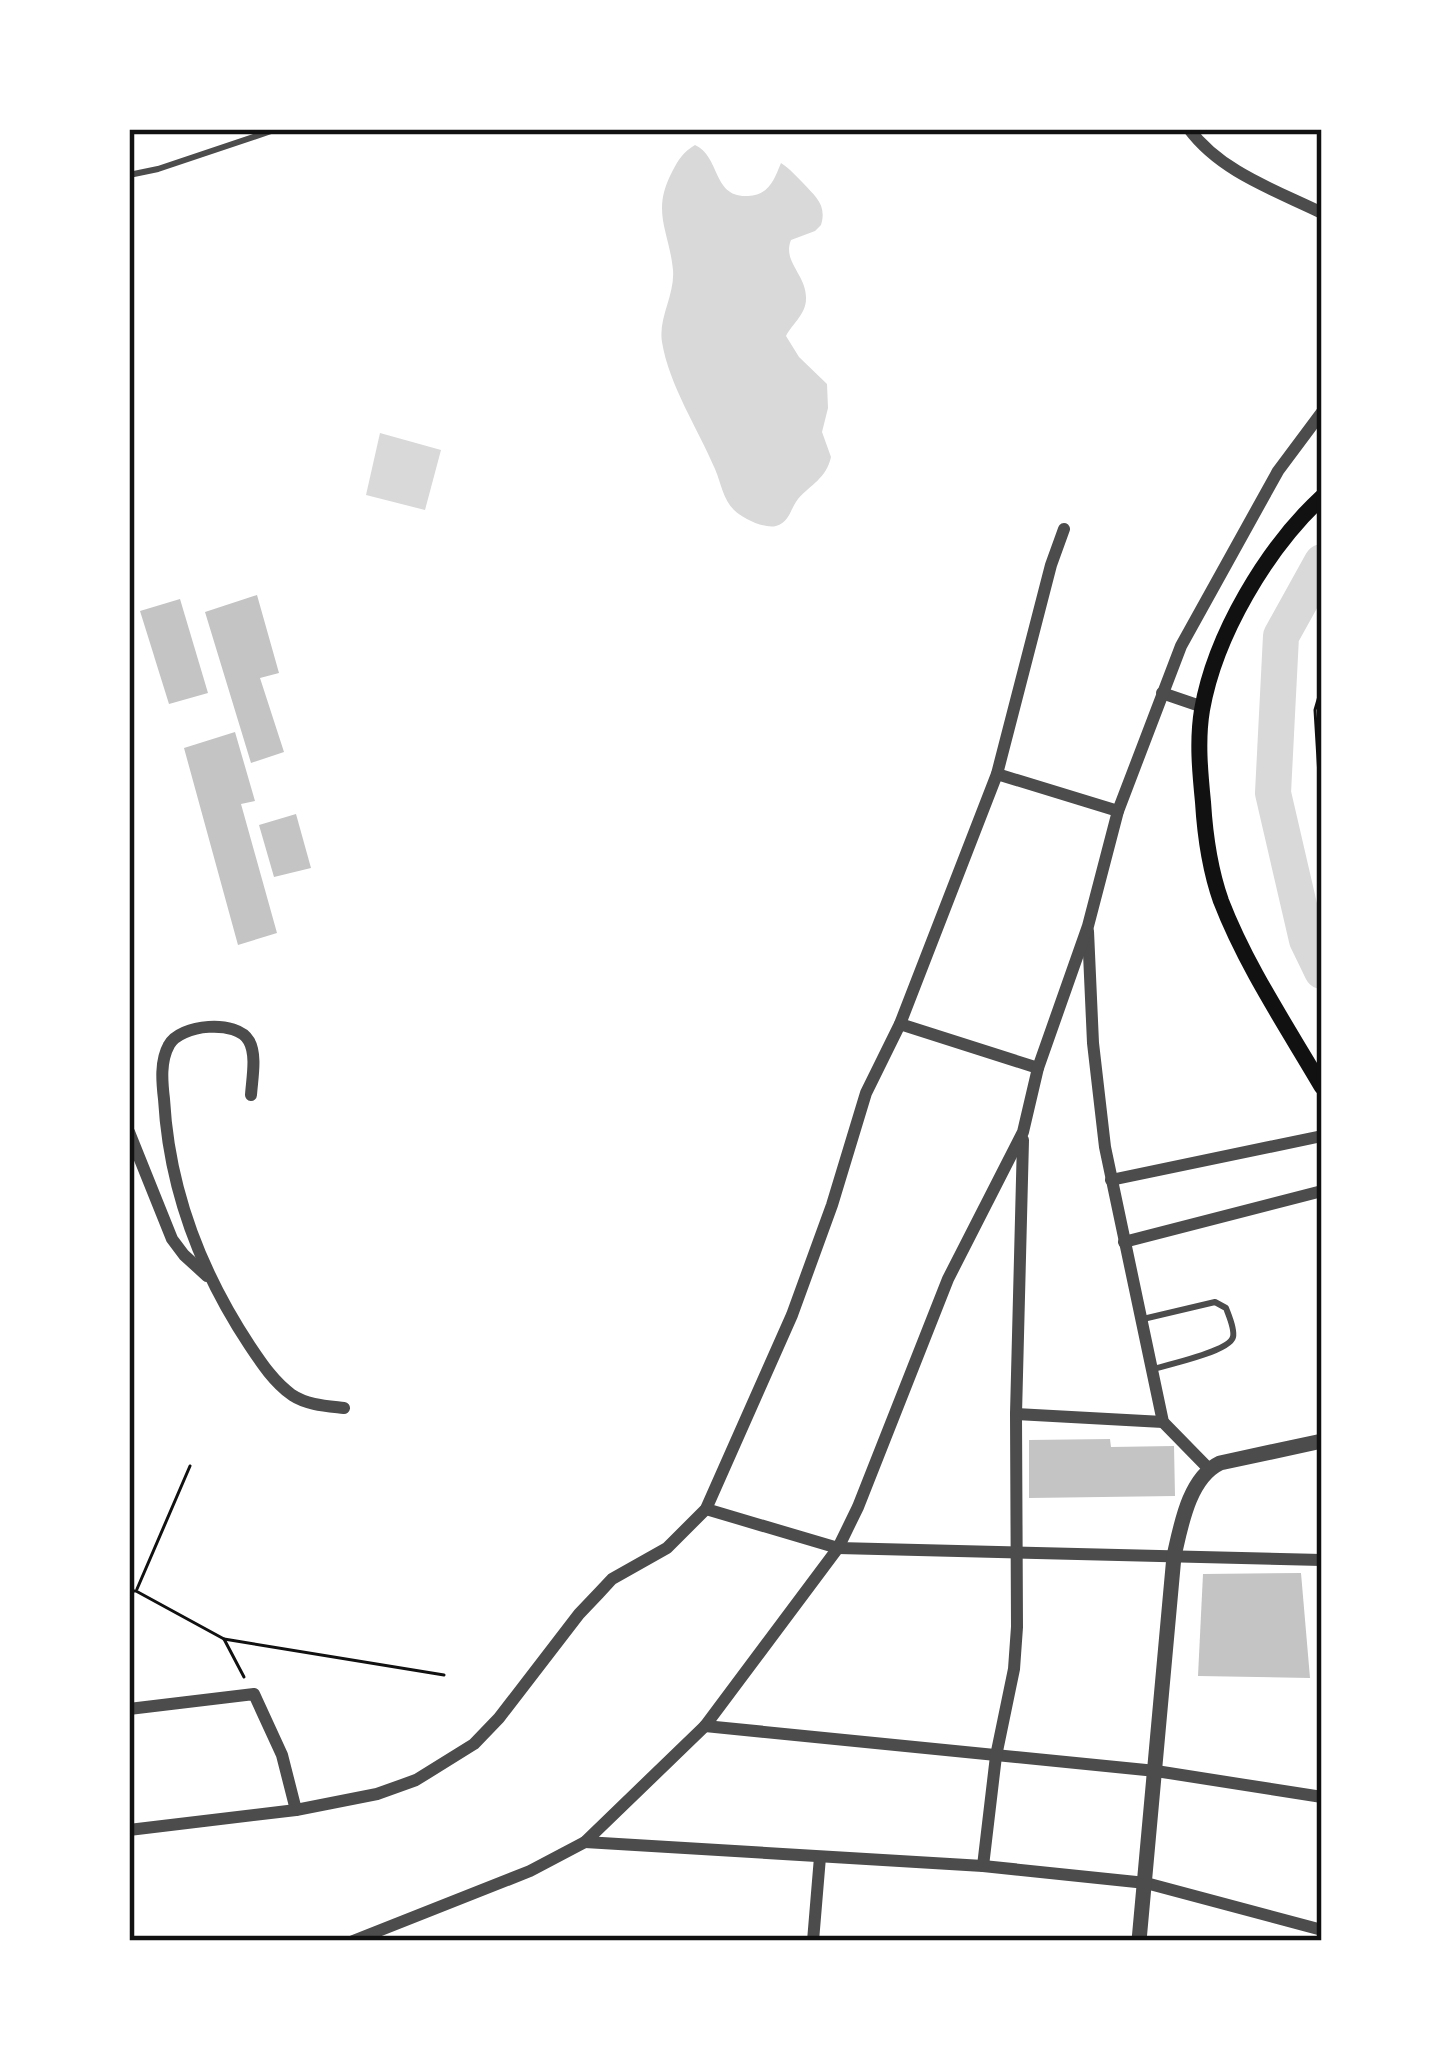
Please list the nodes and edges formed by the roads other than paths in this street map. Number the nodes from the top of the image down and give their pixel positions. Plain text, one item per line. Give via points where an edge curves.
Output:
1 (277, 129) edge
2 (1190, 129) edge
3 (129, 175) edge
4 (1322, 212) edge
5 (1322, 412) edge
6 (1322, 496) edge
7 (1064, 529) dead end
8 (1162, 693) junction
9 (1203, 706) junction
10 (997, 774) junction
11 (1118, 812) junction
12 (1088, 926) junction
13 (900, 1024) junction
14 (1038, 1068) junction
15 (1322, 1088) edge
16 (251, 1095) dead end
17 (129, 1132) edge
18 (1023, 1132) junction
19 (1322, 1136) edge
20 (1112, 1180) junction
21 (1322, 1191) edge
22 (1124, 1242) junction
23 (209, 1278) junction
24 (1141, 1319) junction
25 (1153, 1369) junction
26 (344, 1408) dead end
27 (1016, 1414) junction
28 (1163, 1422) junction
29 (1322, 1441) edge
30 (1209, 1468) junction
31 (706, 1508) junction
32 (838, 1549) junction
33 (1017, 1553) junction
34 (1174, 1556) junction
35 (1322, 1560) edge
36 (129, 1709) edge
37 (705, 1726) junction
38 (996, 1756) junction
39 (1156, 1772) junction
40 (1322, 1797) edge
41 (296, 1810) junction
42 (129, 1830) edge
43 (585, 1842) junction
44 (820, 1857) junction
45 (983, 1865) junction
46 (1146, 1883) junction
47 (1322, 1930) edge
48 (353, 1941) edge
49 (813, 1941) edge
50 (1139, 1941) edge

1 - 3 lane
2 - 4 street via 1220,160
5 - 8 street via 1249,520
6 - 9 main road via 1254,580
7 - 10 street
8 - 9 street
8 - 11 street
9 - 15 main road via 1211,868 1257,973
10 - 11 street
10 - 13 street
11 - 12 street
12 - 14 street
12 - 20 street
13 - 14 street
13 - 31 street via 866,1093 792,1316
14 - 18 street
16 - 23 street via 252,1051 240,1031 182,1031 167,1047 169,1155
17 - 23 street via 172,1239
18 - 27 street
18 - 32 street via 948,1280
19 - 20 street
20 - 22 street
21 - 22 street
22 - 24 street
23 - 26 street via 280,1385 296,1398
24 - 25 street
24 - 25 lane via 1215,1302 1231,1322 1228,1345
25 - 28 street
27 - 28 street
27 - 33 street
28 - 30 street
29 - 30 street
30 - 34 street
31 - 32 street
31 - 41 street via 667,1549 598,1593 474,1744 416,1780
32 - 33 street
32 - 37 street
33 - 34 street
33 - 38 street via 1014,1669
34 - 35 street
34 - 39 street
36 - 41 street via 254,1694
37 - 38 street
37 - 43 street
38 - 39 street
38 - 45 street
39 - 40 street
39 - 46 street
41 - 42 street
43 - 44 street
43 - 48 street
44 - 45 street
44 - 49 street
45 - 46 street
46 - 47 street
46 - 50 street

